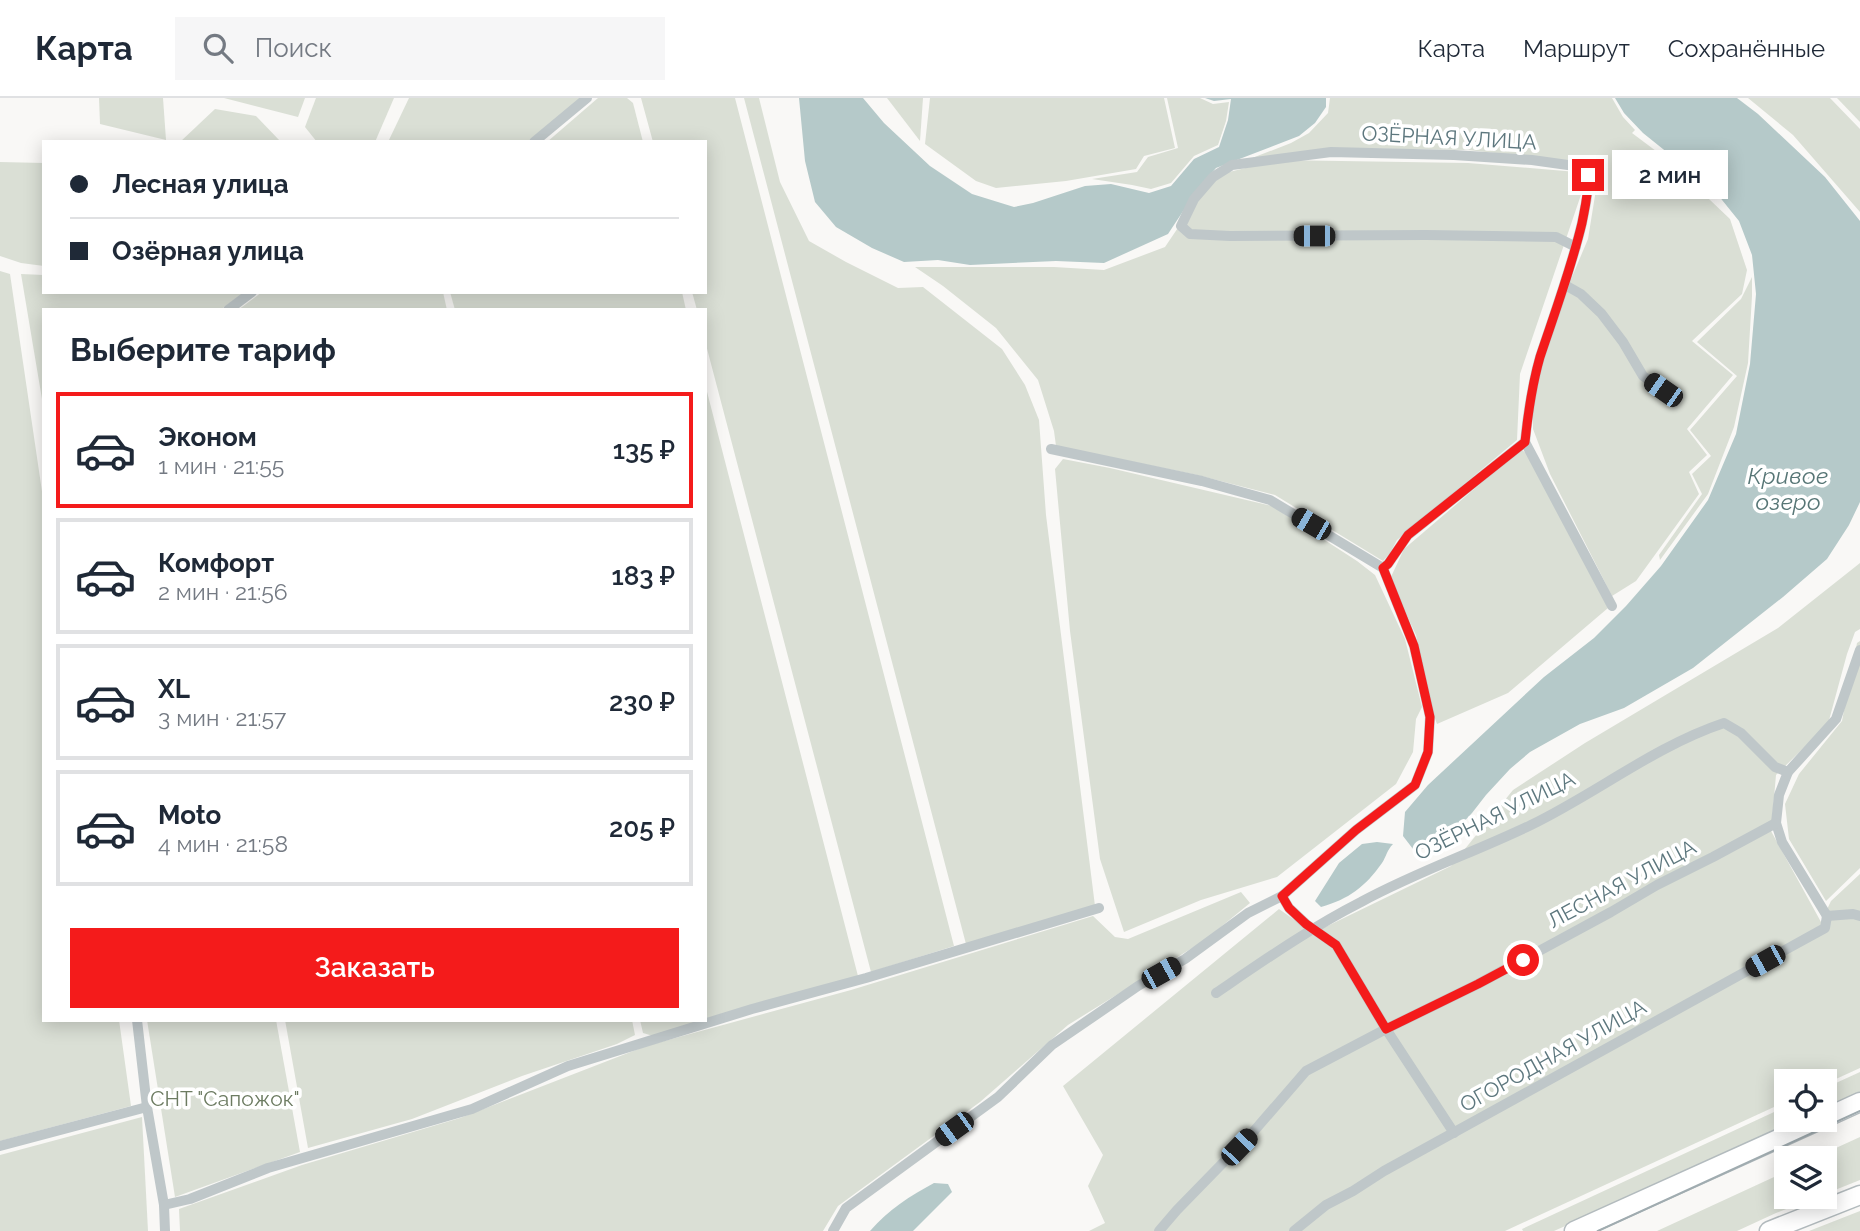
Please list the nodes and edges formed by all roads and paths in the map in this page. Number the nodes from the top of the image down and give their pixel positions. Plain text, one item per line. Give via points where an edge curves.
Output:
1 (587, 98) edge
2 (536, 140) edge
3 (1576, 247) junction
4 (1565, 285) junction
5 (249, 294) edge
6 (231, 308) edge
7 (1663, 390) dead end
8 (1525, 442) junction
9 (1051, 449) dead end
10 (1383, 568) junction
11 (1612, 606) dead end
12 (1860, 650) edge
13 (1788, 772) junction
14 (1776, 823) junction
15 (1282, 896) junction
16 (1100, 908) dead end
17 (1827, 916) junction
18 (1860, 916) edge
19 (1314, 929) junction
20 (1216, 993) dead end
21 (137, 1022) edge
22 (1386, 1029) junction
23 (1860, 1102) edge
24 (147, 1107) junction
25 (1837, 1113) edge
26 (1793, 1132) edge
27 (1454, 1133) junction
28 (0, 1146) edge
29 (1860, 1195) edge
30 (164, 1205) junction
31 (165, 1231) edge
32 (832, 1231) edge
33 (1159, 1231) edge
34 (1294, 1231) edge
35 (1574, 1231) edge
36 (1769, 1231) edge

1 - 2 street
3 - 3 street, ОЗЁРНАЯ УЛИЦА via 1588,175 1575,166 1454,155 1331,152 1232,165 1194,198 1181,226 1190,234 1230,236 1556,237
3 - 4 street
4 - 7 street via 1601,313 1643,376
4 - 8 street via 1540,359
5 - 6 street
8 - 10 street via 1408,535
8 - 11 street
9 - 10 street via 1270,500
10 - 15 street via 1414,646 1430,717 1428,752 1415,785
12 - 13 street via 1836,719
13 - 14 street
13 - 19 street, ОЗЁРНАЯ УЛИЦА via 1775,767 1741,733 1724,723 1655,754 1532,824 1362,901
14 - 17 street via 1782,842
14 - 22 street, ЛЕСНАЯ УЛИЦА
15 - 19 street
15 - 32 street via 1248,913 1185,960 1052,1045 998,1097 846,1209
16 - 30 street via 568,1066 472,1109 268,1168
17 - 18 street
17 - 27 street, ОГОРОДНАЯ УЛИЦА via 1825,928
19 - 20 street, ОЗЁРНАЯ УЛИЦА
19 - 22 street via 1336,945
21 - 24 street
22 - 27 street
22 - 33 street, ЛЕСНАЯ УЛИЦА via 1306,1071
23 - 25 main road
24 - 28 street
24 - 30 street
26 - 35 main road
27 - 34 street, ОГОРОДНАЯ УЛИЦА via 1326,1205
29 - 36 main road
30 - 31 street

